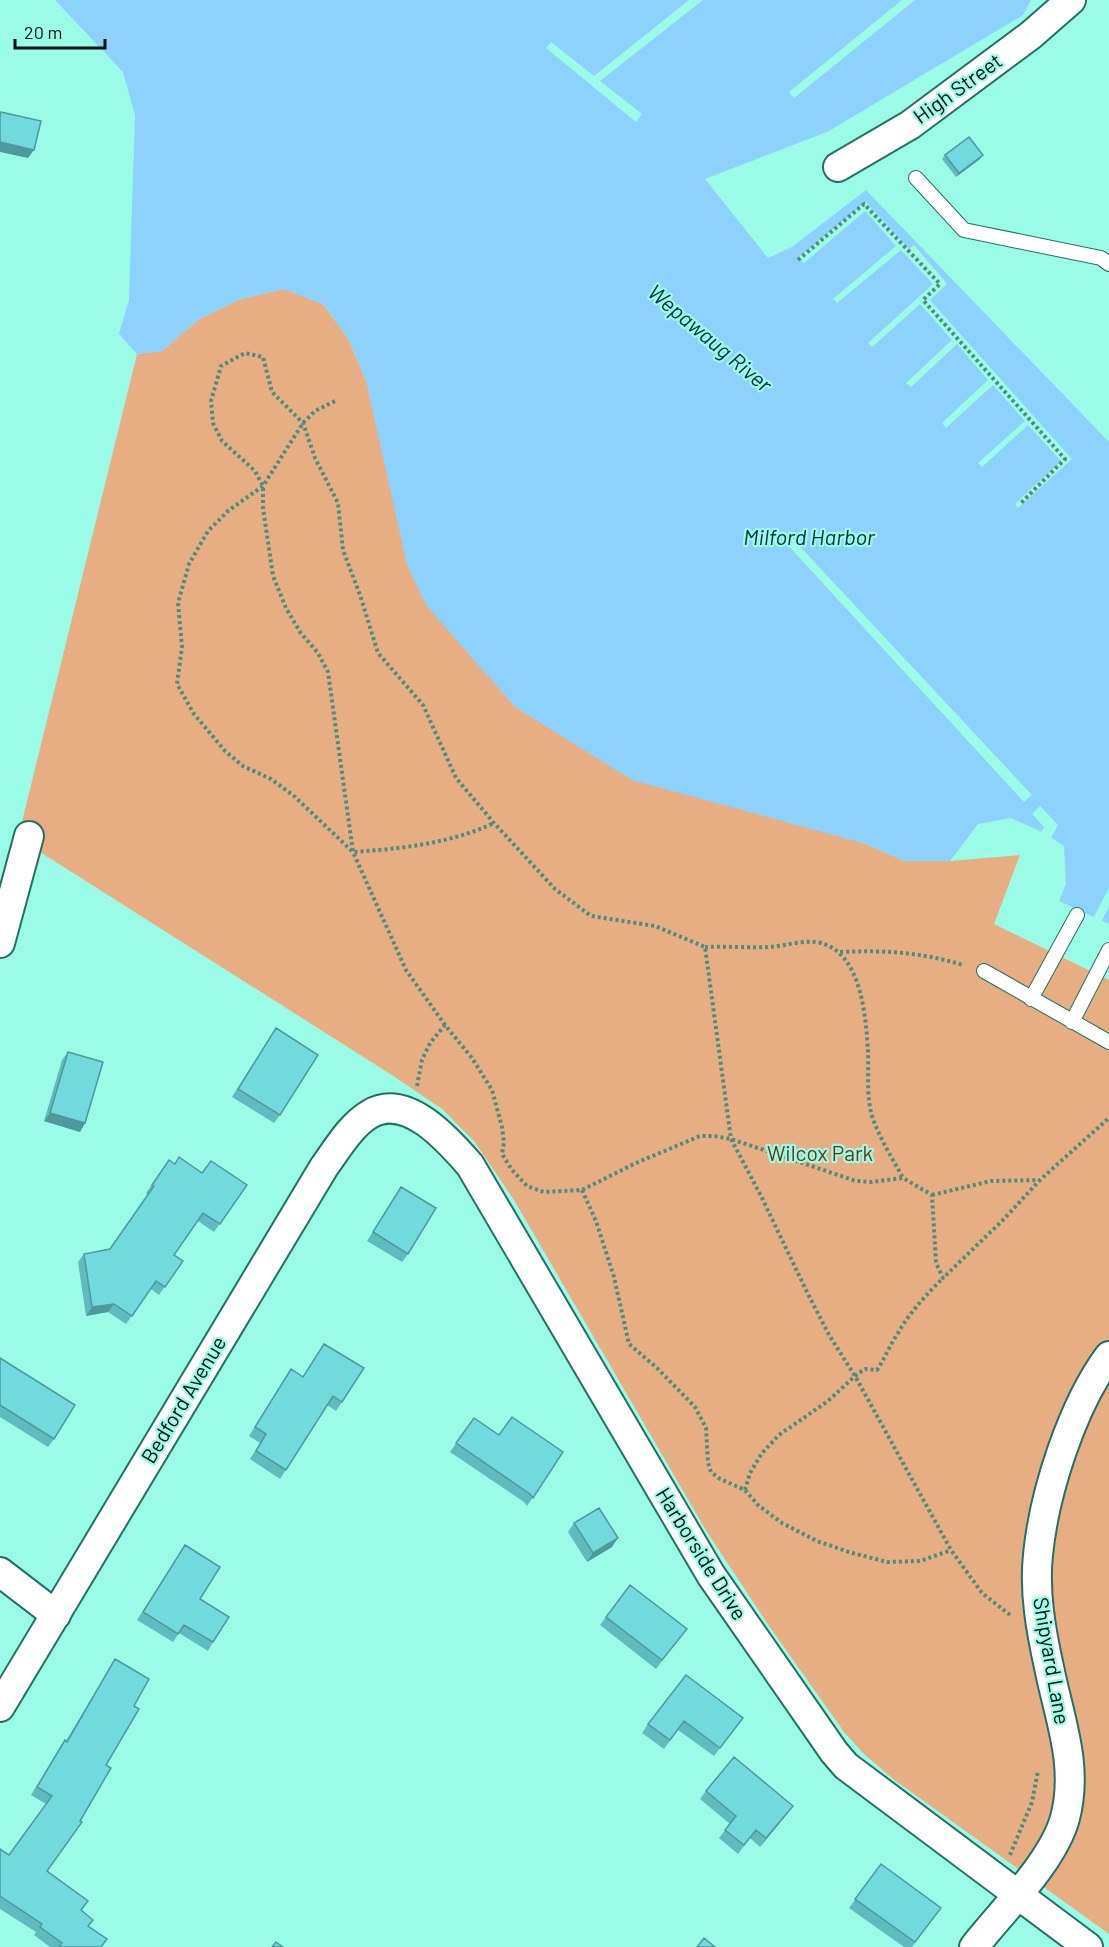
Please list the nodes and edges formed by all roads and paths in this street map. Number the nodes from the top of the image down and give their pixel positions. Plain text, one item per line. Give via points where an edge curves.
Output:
1 (1071, 0) edge
2 (838, 167) dead end
3 (916, 178) dead end
4 (1106, 257) edge
5 (798, 260) dead end
6 (335, 401) dead end
7 (303, 423) junction
8 (263, 486) junction
9 (1020, 504) dead end
10 (494, 823) junction
11 (28, 836) dead end
12 (353, 852) junction
13 (1077, 915) dead end
14 (0, 943) edge
15 (705, 947) junction
16 (1109, 950) edge
17 (839, 952) junction
18 (984, 971) joint
19 (1031, 999) junction
20 (1072, 1022) junction
21 (445, 1025) junction
22 (1109, 1042) edge
23 (394, 1111) junction
24 (1109, 1118) edge
25 (731, 1139) junction
26 (903, 1178) junction
27 (1040, 1180) junction
28 (582, 1190) junction
29 (932, 1195) junction
30 (944, 1278) junction
31 (1109, 1356) edge
32 (855, 1376) junction
33 (745, 1490) junction
34 (951, 1550) junction
35 (0, 1572) edge
36 (56, 1615) junction
37 (1041, 1629) junction
38 (0, 1707) edge
39 (1039, 1769) dead end
40 (1007, 1886) junction
41 (974, 1947) edge
42 (1088, 1947) edge

1 - 2 street, High Street via 919,118
3 - 4 lane via 963,230
5 - 9 path via 864,204 940,284 923,300 1065,459
6 - 7 path via 315,411
7 - 8 path
7 - 8 path via 272,392 263,357 245,353 221,366 211,401 213,423 222,441 255,471
7 - 10 path via 315,458 338,503 343,549 378,653 423,705 456,778
8 - 12 path via 273,576 286,608 328,672
8 - 12 path via 208,531 189,564 178,603 182,647 177,684 194,714 225,751 294,796
10 - 12 path via 476,832 396,849
10 - 15 path via 555,889 591,916 655,926
11 - 14 street
12 - 21 path via 406,970
13 - 19 lane
15 - 17 path via 822,943
15 - 25 path
16 - 20 lane
17 - 18 path via 904,952
17 - 26 path via 855,973 864,1009 872,1115
18 - 19 lane
19 - 20 lane
20 - 22 lane
21 - 23 path via 422,1060 420,1079
21 - 28 path via 492,1090 502,1127 504,1160 527,1186 544,1192
23 - 36 street, Bedford Avenue via 375,1112 363,1119 324,1167
23 - 40 street, Harborside Drive via 417,1116 438,1131 470,1166 711,1575 834,1752 846,1766
24 - 27 path
25 - 26 path via 856,1181
25 - 28 path via 700,1136
25 - 32 path via 829,1335
26 - 29 path
27 - 29 path via 991,1181
27 - 30 path
28 - 33 path via 614,1277 629,1344 694,1407 706,1428 711,1472
29 - 30 path via 936,1263
30 - 32 path via 903,1326 877,1370 865,1369
31 - 37 street, Shipyard Lane via 1079,1406 1047,1503 1037,1555
32 - 33 path via 828,1401 779,1435 762,1453
32 - 34 path
33 - 34 path via 782,1523 849,1552 887,1563 920,1561
34 - 37 path via 998,1608
35 - 36 street
36 - 38 street, Bedford Avenue
37 - 40 street, Shipyard Lane via 1063,1721 1071,1785 1064,1820 1039,1868
39 - 40 path
40 - 41 street, Shipyard Lane
40 - 42 street, Harborside Drive

